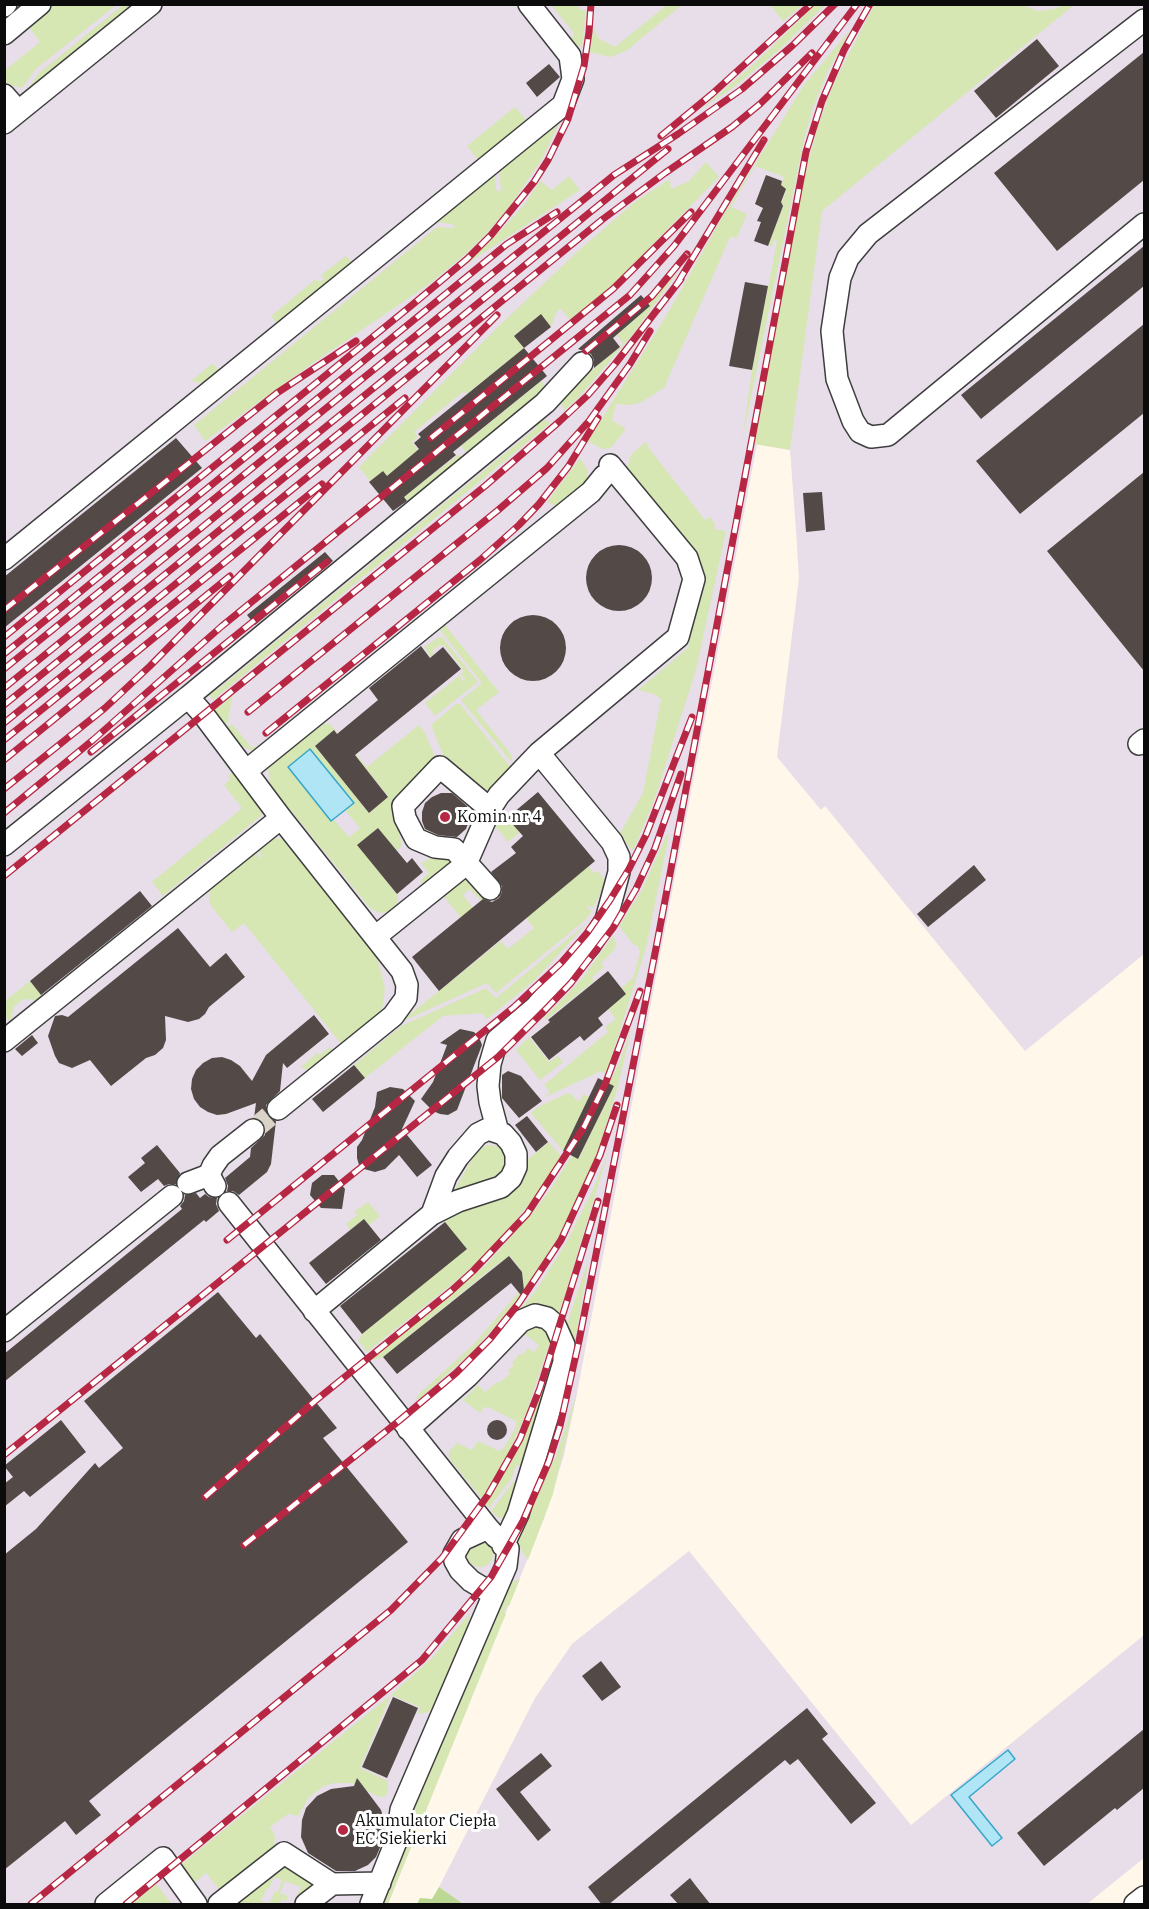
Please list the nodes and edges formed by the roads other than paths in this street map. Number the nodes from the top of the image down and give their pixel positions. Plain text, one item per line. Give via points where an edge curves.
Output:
1 (40, 4) edge
2 (151, 4) edge
3 (530, 4) edge
4 (1144, 20) edge
5 (4, 34) edge
6 (4, 95) edge
7 (11, 117) edge
8 (1144, 224) edge
9 (582, 363) dead end
10 (4, 559) edge
11 (188, 697) junction
12 (539, 753) junction
13 (246, 771) junction
14 (490, 809) junction
15 (281, 818) junction
16 (4, 844) edge
17 (466, 864) junction
18 (490, 889) dead end
19 (375, 937) junction
20 (4, 1041) edge
21 (278, 1109) tunnel mouth
22 (253, 1130) tunnel mouth
23 (498, 1132) junction
24 (229, 1203) dead end
25 (432, 1214) junction
26 (314, 1311) junction
27 (4, 1331) edge
28 (408, 1429) junction
29 (488, 1528) junction
30 (503, 1546) junction
31 (493, 1594) junction
32 (380, 1883) junction
33 (332, 1884) junction
34 (1144, 1897) edge
35 (106, 1905) edge
36 (196, 1905) edge
37 (219, 1905) edge
38 (306, 1905) edge
39 (371, 1905) edge
40 (1135, 1905) edge

1 - 5 street
2 - 7 street
3 - 10 street via 570,56 573,79 563,105
4 - 8 street via 868,234 848,258 840,278 832,331 837,379 860,432 871,437 888,435
6 - 7 street
9 - 11 street via 545,403
11 - 13 street
11 - 16 street
12 - 13 street via 678,637 694,579 687,558 607,470 591,492
12 - 14 street
12 - 23 street via 612,842 619,857 619,872 606,920 590,945 536,1007 497,1040 489,1064 488,1086
13 - 15 street
14 - 17 street
14 - 17 street via 440,767 403,806 416,839 454,849
15 - 19 street
15 - 20 street
17 - 18 street
17 - 19 street
19 - 21 street via 402,971 406,998 393,1016
22 - 27 street via 220,1156 212,1180 180,1189
23 - 25 street via 488,1129 478,1134 458,1156
23 - 25 street via 511,1143 516,1154 511,1178 501,1187
24 - 26 street
25 - 26 street
26 - 28 street
28 - 29 street
28 - 30 street via 468,1376 521,1321 536,1315 555,1325 564,1345 564,1362 518,1514
29 - 30 street
29 - 31 street via 462,1540 454,1561 471,1581
30 - 31 street via 508,1549 506,1566
31 - 32 street via 401,1810 397,1839
32 - 33 street
32 - 39 street
33 - 37 street via 284,1853
33 - 38 street
34 - 40 street
35 - 36 street via 163,1858

